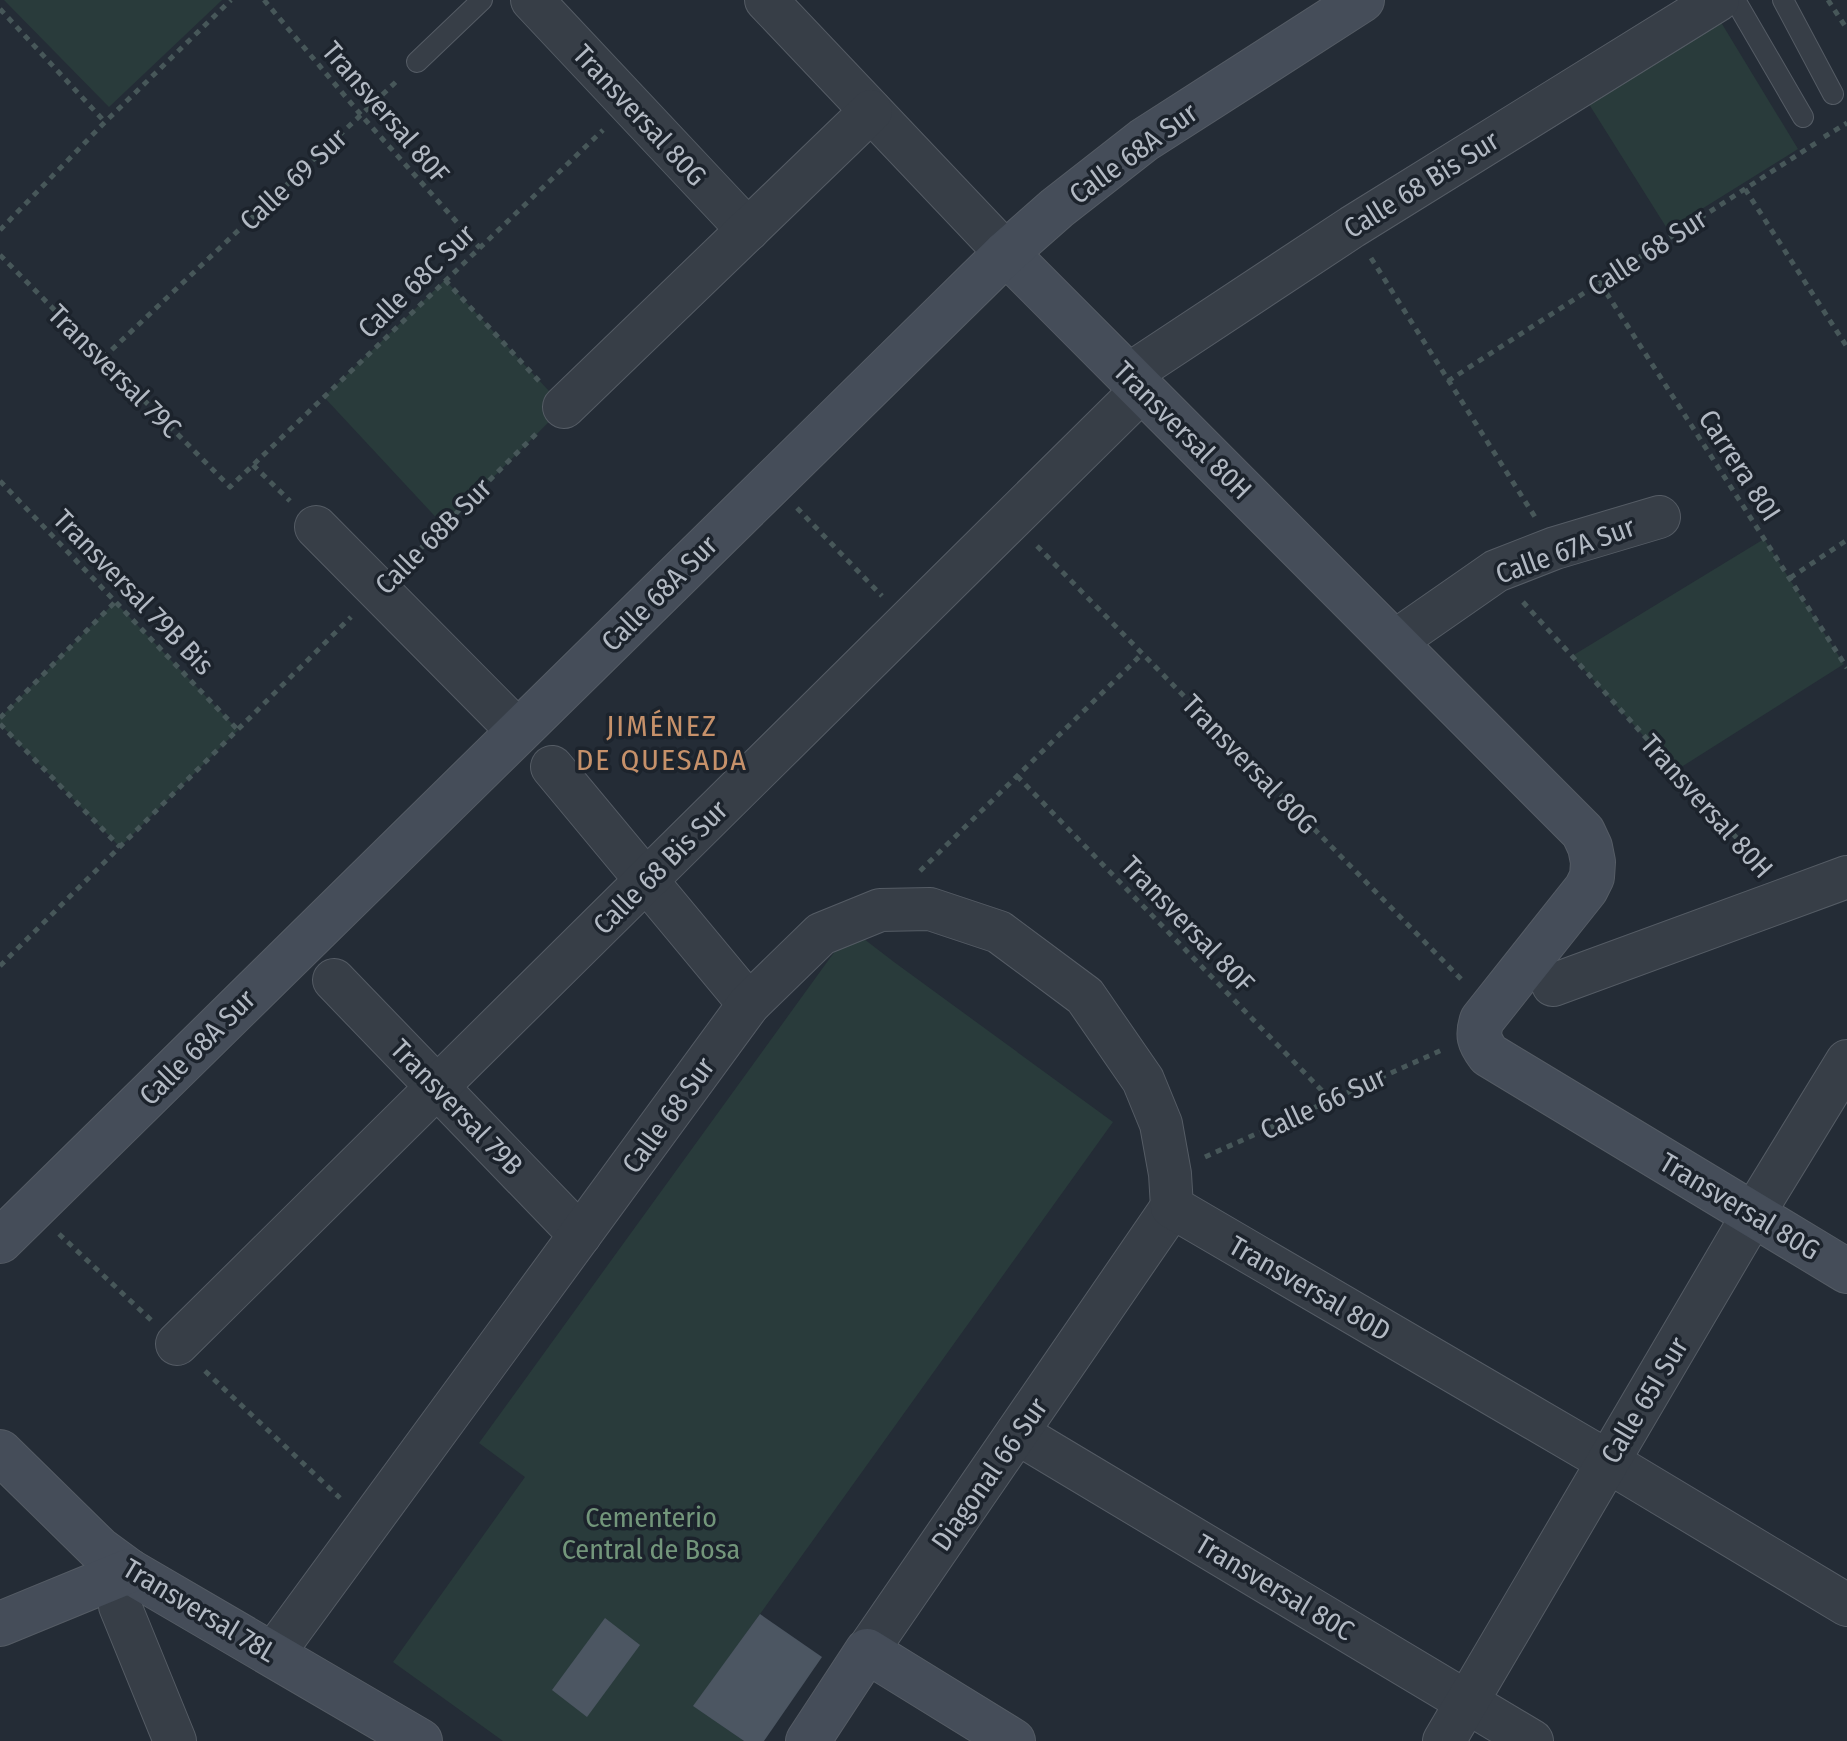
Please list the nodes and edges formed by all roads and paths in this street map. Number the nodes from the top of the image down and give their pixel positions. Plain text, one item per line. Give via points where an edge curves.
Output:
1 (231, 0) edge
2 (264, 0) edge
3 (482, 0) edge
4 (532, 0) edge
5 (766, 0) edge
6 (1362, 0) edge
7 (1718, 0) edge
8 (1735, 0) edge
9 (1783, 0) edge
10 (1828, 0) edge
11 (0, 9) edge
12 (1847, 29) edge
13 (417, 62) joint
14 (1833, 94) dead end
15 (630, 104) junction
16 (871, 111) junction
17 (361, 115) junction
18 (1803, 117) dead end
19 (105, 122) junction
20 (1847, 123) edge
21 (1745, 189) junction
22 (1352, 227) junction
23 (0, 230) edge
24 (748, 230) junction
25 (480, 248) junction
26 (1006, 253) junction
27 (0, 255) edge
28 (445, 280) junction
29 (1600, 283) junction
30 (1847, 347) edge
31 (103, 358) junction
32 (1448, 381) junction
33 (1135, 382) junction
34 (564, 407) junction
35 (253, 465) junction
36 (0, 481) edge
37 (772, 482) junction
38 (230, 487) joint
39 (1659, 517) dead end
40 (1011, 520) junction
41 (316, 527) joint
42 (1847, 540) edge
43 (1555, 548) junction
44 (1496, 571) junction
45 (1790, 578) junction
46 (379, 589) junction
47 (115, 602) junction
48 (907, 623) junction
49 (1394, 642) junction
50 (1142, 654) junction
51 (1847, 668) edge
52 (0, 721) edge
53 (238, 730) junction
54 (518, 731) junction
55 (552, 767) dead end
56 (1017, 776) junction
57 (120, 847) junction
58 (1847, 877) edge
59 (646, 880) junction
60 (1791, 897) junction
61 (880, 910) junction
62 (0, 966) edge
63 (334, 980) dead end
64 (1553, 985) dead end
65 (749, 1004) junction
66 (1484, 1021) junction
67 (1847, 1061) edge
68 (437, 1086) junction
69 (1330, 1099) junction
70 (1171, 1191) junction
71 (1754, 1213) junction
72 (580, 1235) junction
73 (0, 1241) edge
74 (1847, 1271) edge
75 (177, 1344) dead end
76 (1017, 1433) junction
77 (0, 1452) edge
78 (1607, 1461) junction
79 (129, 1571) junction
80 (1847, 1605) edge
81 (0, 1624) edge
82 (867, 1651) junction
83 (273, 1654) junction
84 (1467, 1702) junction
85 (175, 1741) edge
86 (420, 1741) edge
87 (808, 1741) edge
88 (1013, 1741) edge
89 (1444, 1741) edge
90 (1498, 1741) edge
91 (1532, 1741) edge

1 - 19 path
2 - 17 path, Transversal 80F
3 - 13 lane
4 - 15 street, Transversal 80G
5 - 16 street, Transversal 80H
6 - 26 street, Calle 68A Sur via 1144,140
7 - 22 street, Calle 68 Bis Sur
8 - 18 lane
9 - 14 lane
10 - 12 path
11 - 19 path
13 - 17 path, Calle 69 Sur
15 - 24 street, Transversal 80G
15 - 25 path, Calle 68C Sur
16 - 24 street
16 - 26 street, Transversal 80H
17 - 25 path, Transversal 80F
17 - 31 path, Calle 69 Sur
19 - 23 path
20 - 21 path, Calle 68 Sur
21 - 29 path, Calle 68 Sur
21 - 30 path
22 - 32 path
22 - 33 street, Calle 68 Bis Sur
24 - 34 street
25 - 28 path, Calle 68C Sur
26 - 33 street, Transversal 80H
26 - 37 street, Calle 68A Sur
27 - 31 path, Transversal 79C
28 - 34 path
28 - 35 path, Calle 68C Sur
29 - 32 path, Calle 68 Sur
29 - 45 path, Carrera 80I
31 - 38 path, Transversal 79C
32 - 43 path
33 - 40 street, Calle 68 Bis Sur
33 - 49 street, Transversal 80H
34 - 46 path, Calle 68B Sur
35 - 38 path, Calle 68C Sur
35 - 41 path
36 - 47 path, Transversal 79B Bis
37 - 48 path
37 - 54 street, Calle 68A Sur
39 - 43 street, Calle 67A Sur
40 - 48 street, Calle 68 Bis Sur
40 - 50 path, Transversal 80G
41 - 46 street
42 - 45 path
43 - 44 street, Calle 67A Sur
44 - 49 street, Calle 67A Sur
44 - 60 path, Transversal 80H
45 - 51 path, Carrera 80I
46 - 53 path, Calle 68B Sur
46 - 54 street
47 - 52 path
47 - 53 path, Transversal 79B Bis
48 - 59 street, Calle 68 Bis Sur
49 - 66 street, Transversal 80H via 1583,832 1590,847 1592,877 1586,889
50 - 56 path
50 - 66 path, Transversal 80G
52 - 57 path
53 - 57 path, Calle 68B Sur
54 - 73 street, Calle 68A Sur
55 - 59 street
56 - 61 path
56 - 69 path, Transversal 80F
57 - 62 path, Calle 68B Sur
58 - 60 street
59 - 65 street
59 - 68 street, Calle 68 Bis Sur
60 - 64 street
61 - 65 street, Calle 68 Sur via 821,934
61 - 70 street via 930,909 999,932 1085,996 1143,1080 1161,1124
63 - 68 street, Transversal 79B
65 - 72 street, Calle 68 Sur
66 - 69 path, Calle 66 Sur
66 - 71 street, Transversal 80G via 1482,1045 1489,1055
67 - 71 street, Calle 65I Sur
68 - 72 street, Transversal 79B
68 - 75 street, Calle 68 Bis Sur
69 - 70 path, Calle 66 Sur
70 - 76 street, Diagonal 66 Sur
70 - 78 street, Transversal 80D
71 - 74 street, Transversal 80G
71 - 78 street, Calle 65I Sur
72 - 83 street, Calle 68 Sur
76 - 82 street, Diagonal 66 Sur
76 - 84 street, Transversal 80C
77 - 79 street, Transversal 78L via 99,1549
78 - 80 street, Transversal 80D
78 - 84 street, Calle 65I Sur
79 - 81 street
79 - 83 street, Transversal 78L
79 - 85 street via 119,1588 120,1606
82 - 87 street, Diagonal 66 Sur
82 - 88 street
83 - 86 street, Transversal 78L
84 - 89 street, Calle 65I Sur
84 - 90 street
84 - 91 street, Transversal 80C

